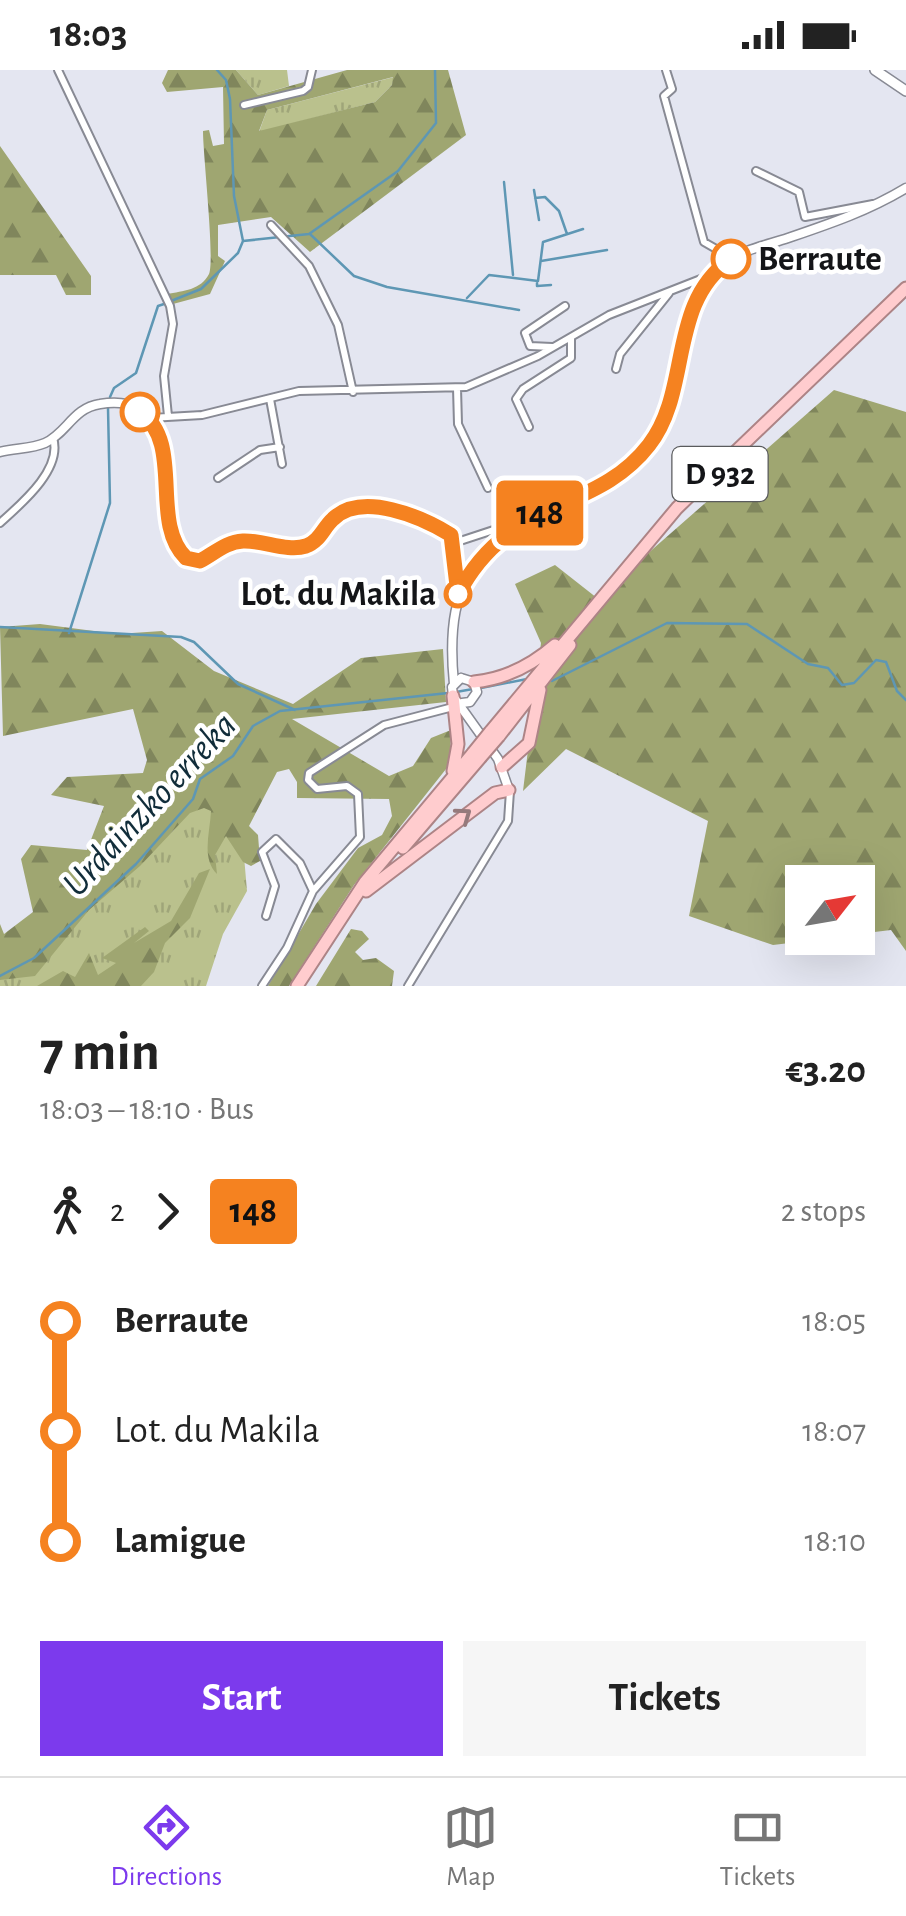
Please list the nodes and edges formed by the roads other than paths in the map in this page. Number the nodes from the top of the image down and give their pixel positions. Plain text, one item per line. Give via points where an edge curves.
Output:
1 (58, 70) edge
2 (312, 70) edge
3 (666, 70) edge
4 (876, 70) edge
5 (906, 91) edge
6 (244, 105) dead end
7 (756, 171) dead end
8 (906, 188) edge
9 (880, 203) junction
10 (271, 225) dead end
11 (732, 258) junction
12 (711, 276) junction
13 (906, 288) edge
14 (670, 292) junction
15 (906, 298) edge
16 (565, 306) dead end
17 (571, 337) junction
18 (554, 347) junction
19 (616, 369) dead end
20 (456, 388) junction
21 (353, 392) junction
22 (270, 400) junction
23 (168, 416) junction
24 (150, 418) junction
25 (529, 427) dead end
26 (53, 438) junction
27 (280, 446) junction
28 (0, 452) edge
29 (282, 464) dead end
30 (218, 478) dead end
31 (488, 488) dead end
32 (527, 519) junction
33 (0, 523) edge
34 (454, 543) junction
35 (458, 594) junction
36 (576, 625) junction
37 (540, 678) junction
38 (462, 692) junction
39 (476, 755) junction
40 (506, 778) junction
41 (445, 787) junction
42 (313, 891) junction
43 (366, 892) junction
44 (266, 916) dead end
45 (262, 986) edge
46 (297, 986) edge
47 (305, 986) edge
48 (408, 986) edge

1 - 23 street via 170,306
2 - 6 street via 302,91
3 - 11 street via 672,89 664,96 704,242
4 - 5 main road
7 - 9 street via 799,192 805,217
8 - 9 street
9 - 11 street
10 - 21 street via 309,266 338,325
11 - 12 street
12 - 14 street
12 - 32 street via 690,311 661,428 648,448 612,477
13 - 36 highway, D 932 via 690,494
14 - 17 street
14 - 19 street via 620,354
15 - 37 highway, D 932 via 681,514
16 - 18 street via 525,334 530,346
17 - 18 street
17 - 25 street via 571,358 523,388 516,400
18 - 20 street via 490,380
20 - 21 street
20 - 31 street via 458,424
21 - 22 street via 299,391
22 - 23 street
22 - 27 street
23 - 24 street
24 - 26 street via 120,404 99,404 74,415
24 - 34 street via 159,436 175,543 186,558 200,561 244,541 302,548 354,507 421,520
26 - 28 street
26 - 33 street via 52,463
27 - 29 street
27 - 30 street via 260,450
32 - 34 street
32 - 35 street via 474,563
34 - 35 street
35 - 38 street via 452,666
36 - 37 highway, D 932
36 - 38 highway via 531,663
37 - 39 highway, D 932, bridge
37 - 40 highway via 529,743
38 - 40 street
38 - 41 highway via 457,758
38 - 42 street via 444,706 384,725 309,773 317,789 353,788 360,821 355,846
39 - 41 highway, D 932
39 - 43 highway, D 932
43 -> 40 highway
40 - 48 street via 508,821
41 - 46 highway, D 932 via 364,882
42 - 44 street via 294,856 276,839 270,842 262,852 274,893
42 - 45 street
43 - 47 highway, D 932

